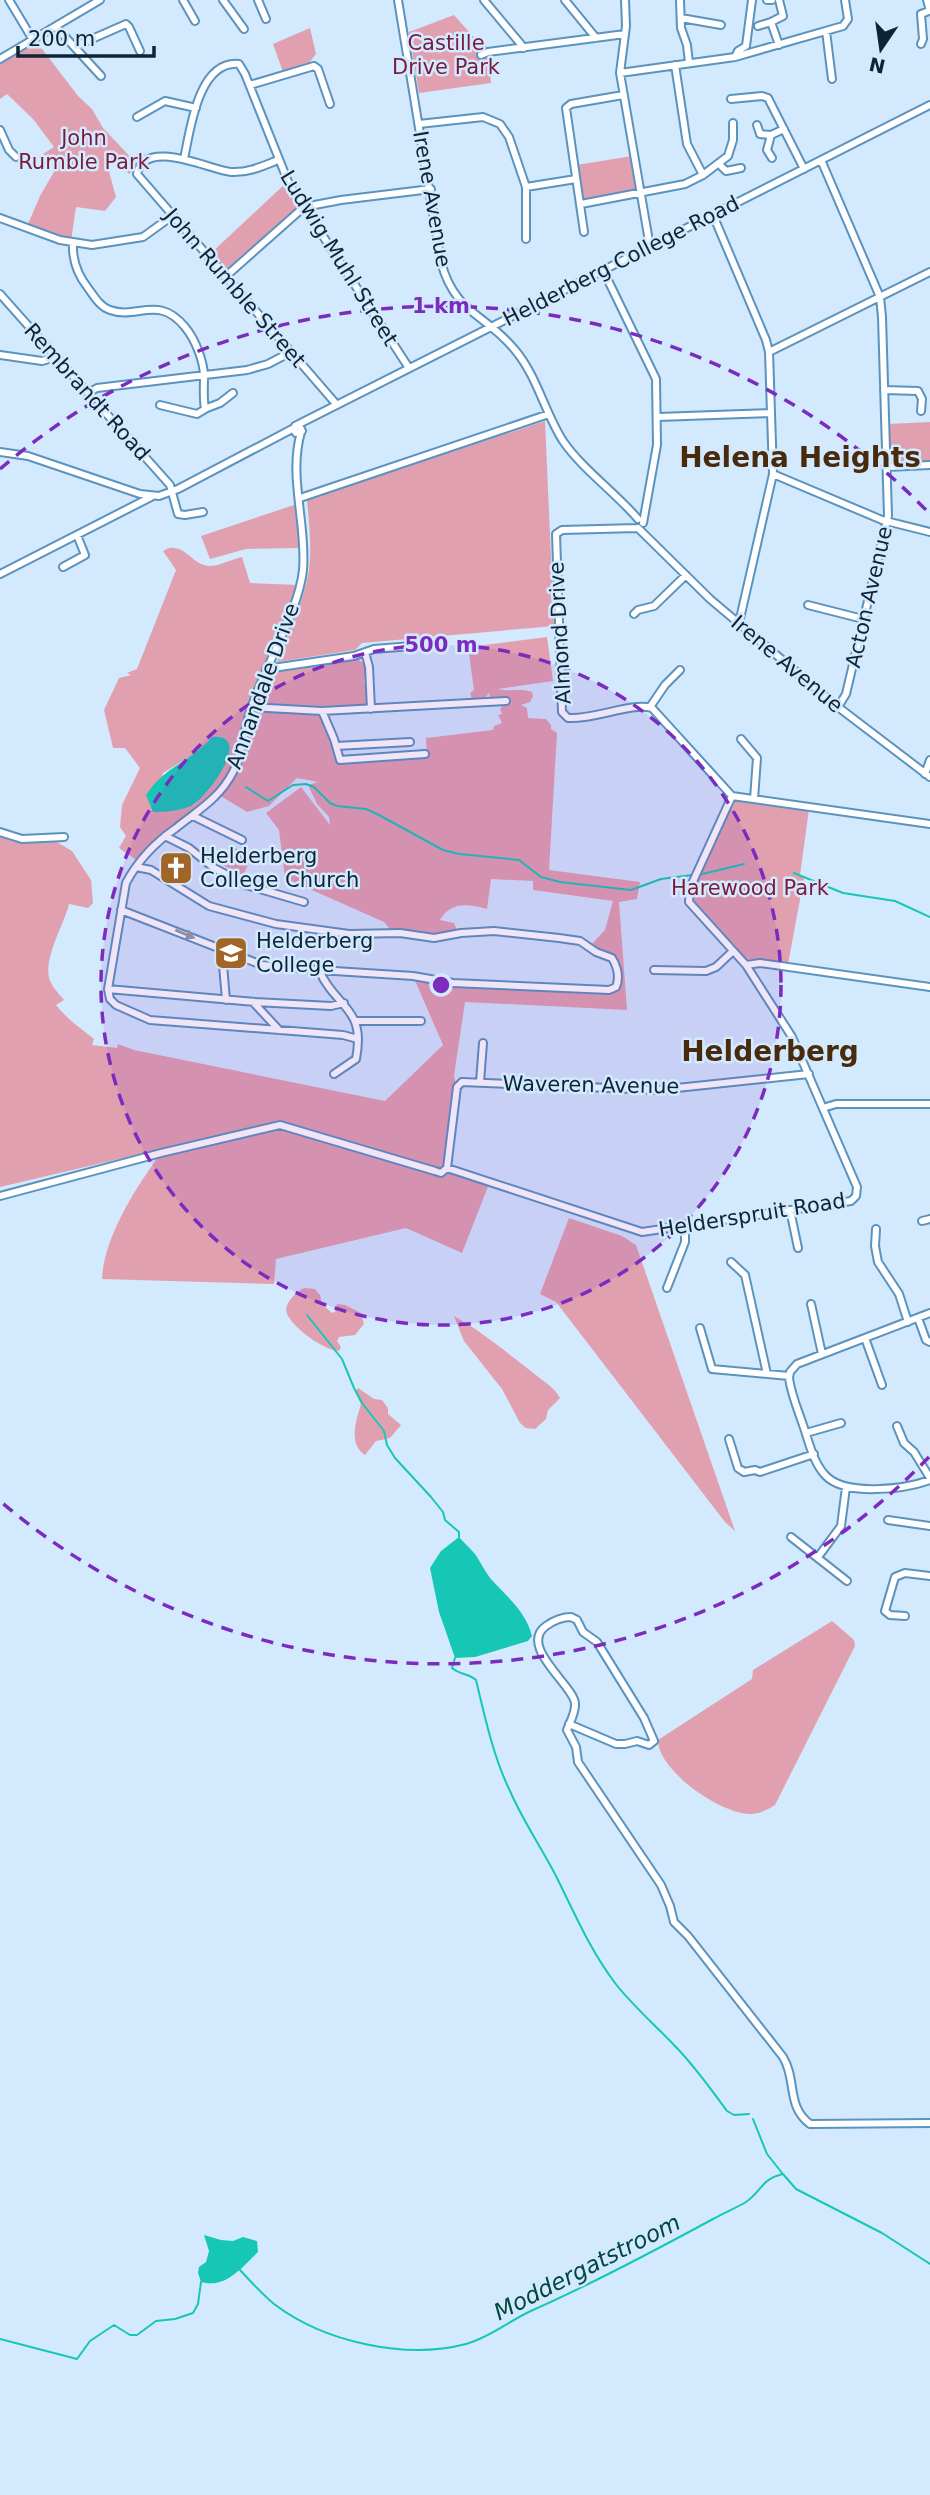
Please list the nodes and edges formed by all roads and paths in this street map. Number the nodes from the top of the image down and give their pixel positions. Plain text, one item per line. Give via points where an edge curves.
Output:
1 (9, 0) edge
2 (100, 0) edge
3 (183, 0) edge
4 (223, 0) edge
5 (258, 0) edge
6 (484, 0) edge
7 (565, 0) edge
8 (625, 0) edge
9 (680, 0) edge
10 (752, 0) edge
11 (779, 0) edge
12 (845, 0) edge
13 (927, 0) edge
14 (401, 2) edge
15 (930, 11) edge
16 (681, 18) junction
17 (266, 19) dead end
18 (194, 21) dead end
19 (771, 22) junction
20 (721, 24) dead end
21 (758, 26) dead end
22 (56, 27) junction
23 (244, 29) dead end
24 (826, 31) junction
25 (625, 34) junction
26 (596, 38) junction
27 (33, 40) junction
28 (779, 44) junction
29 (920, 44) dead end
30 (76, 46) junction
31 (524, 48) junction
32 (141, 51) dead end
33 (481, 55) dead end
34 (735, 57) junction
35 (0, 59) edge
36 (689, 63) junction
37 (675, 65) junction
38 (620, 73) junction
39 (101, 76) dead end
40 (832, 79) dead end
41 (250, 85) junction
42 (623, 95) junction
43 (732, 100) dead end
44 (330, 104) dead end
45 (929, 107) edge
46 (196, 108) junction
47 (137, 117) dead end
48 (733, 123) dead end
49 (419, 124) junction
50 (757, 125) dead end
51 (0, 130) edge
52 (777, 132) junction
53 (16, 157) dead end
54 (772, 158) dead end
55 (184, 159) junction
56 (278, 160) junction
57 (821, 160) junction
58 (718, 165) junction
59 (741, 168) dead end
60 (804, 169) junction
61 (703, 175) junction
62 (576, 179) junction
63 (526, 187) junction
64 (431, 189) junction
65 (641, 194) junction
66 (581, 204) junction
67 (304, 207) junction
68 (713, 215) junction
69 (173, 216) junction
70 (0, 218) edge
71 (584, 232) dead end
72 (526, 239) dead end
73 (73, 243) junction
74 (650, 247) junction
75 (603, 271) junction
76 (930, 272) edge
77 (225, 277) junction
78 (0, 294) edge
79 (880, 297) junction
80 (492, 327) junction
81 (291, 352) junction
82 (769, 352) junction
83 (0, 355) edge
84 (56, 357) junction
85 (409, 368) junction
86 (204, 374) junction
87 (884, 390) junction
88 (88, 393) junction
89 (233, 393) dead end
90 (160, 405) dead end
91 (337, 405) junction
92 (208, 407) junction
93 (921, 411) dead end
94 (771, 413) junction
95 (549, 414) junction
96 (658, 417) junction
97 (298, 430) junction
98 (0, 452) edge
99 (930, 465) edge
100 (887, 467) junction
101 (773, 474) junction
102 (172, 492) junction
103 (153, 496) junction
104 (300, 498) junction
105 (622, 503) junction
106 (645, 505) junction
107 (628, 508) junction
108 (203, 512) dead end
109 (887, 522) junction
110 (638, 524) junction
111 (930, 532) edge
112 (77, 535) junction
113 (63, 567) dead end
114 (0, 574) edge
115 (686, 575) junction
116 (808, 605) dead end
117 (634, 614) dead end
118 (863, 619) junction
119 (738, 624) junction
120 (425, 645) dead end
121 (362, 654) junction
122 (266, 669) junction
123 (680, 670) dead end
124 (506, 701) dead end
125 (251, 707) junction
126 (650, 707) junction
127 (838, 707) junction
128 (371, 709) junction
129 (322, 711) junction
130 (741, 739) dead end
131 (410, 742) dead end
132 (336, 746) junction
133 (425, 754) dead end
134 (930, 760) edge
135 (928, 775) edge
136 (732, 796) junction
137 (754, 799) junction
138 (193, 816) junction
139 (930, 824) edge
140 (0, 832) edge
141 (166, 836) junction
142 (64, 837) dead end
143 (242, 839) dead end
144 (149, 852) junction
145 (136, 867) junction
146 (151, 870) junction
147 (304, 902) dead end
148 (121, 909) junction
149 (733, 951) junction
150 (223, 965) dead end
151 (746, 965) junction
152 (319, 970) junction
153 (654, 970) dead end
154 (930, 987) edge
155 (108, 993) junction
156 (226, 1000) junction
157 (253, 1002) junction
158 (344, 1003) junction
159 (356, 1021) junction
160 (421, 1021) dead end
161 (279, 1030) junction
162 (358, 1039) junction
163 (483, 1043) dead end
164 (334, 1074) dead end
165 (809, 1074) junction
166 (480, 1082) junction
167 (930, 1104) edge
168 (823, 1108) junction
169 (447, 1168) junction
170 (0, 1196) edge
171 (790, 1210) junction
172 (685, 1226) junction
173 (876, 1229) dead end
174 (797, 1248) dead end
175 (731, 1262) dead end
176 (667, 1288) dead end
177 (811, 1304) dead end
178 (930, 1313) edge
179 (918, 1318) junction
180 (908, 1322) junction
181 (699, 1328) dead end
182 (865, 1338) junction
183 (930, 1342) edge
184 (821, 1354) junction
185 (767, 1374) junction
186 (789, 1376) junction
187 (883, 1385) dead end
188 (841, 1423) dead end
189 (897, 1426) dead end
190 (806, 1433) junction
191 (729, 1439) dead end
192 (814, 1454) junction
193 (930, 1479) edge
194 (846, 1487) junction
195 (888, 1520) dead end
196 (930, 1526) edge
197 (791, 1537) dead end
198 (818, 1557) junction
199 (930, 1576) edge
200 (848, 1581) dead end
201 (905, 1616) dead end
202 (569, 1724) junction
203 (930, 2123) edge

1 - 27 street
2 - 22 street
3 - 18 street
4 - 23 street
5 - 17 street
6 - 31 street
7 - 26 street
8 - 25 street
9 - 16 street
10 - 34 street via 746,44
11 - 19 street via 782,17
12 - 24 street via 846,23
13 - 15 street
14 - 49 street, Irene Avenue
15 - 29 street via 921,15
16 - 20 street
16 - 36 street
19 - 21 street
19 - 28 street
22 - 27 street
22 - 30 street
24 - 28 street
24 - 40 street
25 - 26 street
25 - 38 street
26 - 31 street
27 - 35 street
28 - 34 street
30 - 32 street via 126,24
30 - 39 street
31 - 33 street
34 - 36 street
36 - 37 street
37 - 38 street
37 - 61 street via 687,144
38 - 42 street
41 - 44 street via 314,66
41 - 46 street, Ludwig Muhl Street via 240,65 229,65 205,82
41 - 56 street, Ludwig Muhl Street
42 - 62 street via 567,106
42 - 65 street
43 - 52 street via 766,97
45 - 57 street, Helderberg College Road
46 - 47 street via 165,101
46 - 55 street, Ludwig Muhl Street
48 - 58 street via 732,147
49 - 63 street via 493,119 506,131
49 - 64 street, Irene Avenue
50 - 52 street via 760,134
51 - 53 street
52 - 54 street via 767,150
52 - 60 street
55 - 56 street via 232,172
55 - 69 street, John Rumble Street via 159,156 137,170
56 - 67 street, Ludwig Muhl Street
57 - 60 street, Helderberg College Road
57 - 79 street, Acton Avenue
58 - 59 street via 726,171
58 - 61 street
60 - 68 street, Helderberg College Road
61 - 65 street via 678,187
62 - 63 street
62 - 66 street
63 - 72 street
64 - 67 street
64 - 80 street, Irene Avenue via 441,262 450,289
65 - 66 street
65 - 74 street
66 - 71 street
67 - 77 street
67 - 85 street, Ludwig Muhl Street
68 - 74 street, Helderberg College Road
68 - 82 street
69 - 73 street via 138,239
69 - 77 street, John Rumble Street
70 - 73 street
73 - 86 street via 79,275 98,301 111,311 150,309 176,317 193,341
74 - 75 street, Helderberg College Road
75 - 80 street, Helderberg College Road
75 - 96 street via 654,373
76 - 79 street
77 - 81 street, John Rumble Street
78 - 84 street, Rembrandt Road
79 - 82 street
79 - 87 street, Acton Avenue
80 - 85 street, Helderberg College Road
80 - 95 street, Irene Avenue via 519,354
81 - 86 street via 254,369
81 - 91 street, John Rumble Street
82 - 94 street
83 - 84 street via 43,361
84 - 88 street, Rembrandt Road
85 - 91 street, Helderberg College Road
86 - 88 street
86 - 92 street
87 - 93 street via 918,391
87 - 100 street, Acton Avenue
88 - 102 street, Rembrandt Road
89 - 92 street
90 - 92 street via 193,414
91 - 97 street, Helderberg College Road
94 - 96 street
94 - 101 street
95 - 104 street
95 - 105 street, Irene Avenue via 567,446
96 - 106 street via 657,451
97 - 102 street, Helderberg College Road
97 - 104 street, Annandale Drive via 295,460
98 - 103 street via 28,456
99 - 100 street
100 - 109 street, Acton Avenue
101 - 109 street
101 - 119 street
102 - 103 street, Helderberg College Road
102 - 108 street, Rembrandt Road via 178,514
103 - 112 street
104 - 122 street, Annandale Drive via 303,571
105 - 107 street, Irene Avenue
105 - 110 street, Irene Avenue
106 - 107 street via 636,511
106 - 110 street
107 - 110 street, Irene Avenue
109 - 111 street
109 - 118 street, Acton Avenue
110 - 115 street, Irene Avenue
110 - 126 street, Almond Drive via 556,534 562,712 568,718 586,719
112 - 113 street via 85,555
112 - 114 street
115 - 117 street via 651,611
115 - 119 street, Irene Avenue
116 - 118 street
118 - 127 street, Acton Avenue via 846,694
119 - 127 street, Irene Avenue
120 - 121 street
121 - 122 street
121 - 128 street via 369,667
122 - 125 street, Annandale Drive
123 - 126 street
124 - 128 street
125 - 129 street
125 - 138 street, Annandale Drive via 232,774
126 - 136 street
127 - 135 street, Irene Avenue
128 - 129 street
129 - 132 street
130 - 137 street via 757,758
131 - 132 street
132 - 133 street via 341,761
134 - 135 street
136 - 137 street
136 - 149 street via 688,898
137 - 139 street
138 - 141 street, Annandale Drive
138 - 143 street
140 - 142 street via 22,839
141 - 144 street, Annandale Drive
141 - 147 street via 246,885
144 - 145 street, Annandale Drive
144 - 146 street
145 - 146 street
145 - 148 street, Annandale Drive via 126,883
146 - 152 street via 209,906 292,927 434,938 494,931 580,941 612,958 618,977 614,989 602,990 453,983
148 -> 152 street via 262,965
148 - 155 street, Annandale Drive
149 - 151 street
149 - 153 street via 706,971
150 - 156 street
151 - 154 street via 760,963
151 - 165 street via 792,1037
152 - 158 street
155 - 156 street via 159,992
155 - 161 street via 116,1005 150,1020
156 - 157 street
157 - 158 street
157 - 161 street
158 - 159 street
159 - 160 street
159 - 162 street
161 - 162 street
162 - 164 street via 355,1061
163 - 166 street
165 - 166 street, Waveren Avenue via 658,1090
165 - 168 street
166 - 169 street, Waveren Avenue via 462,1082 457,1087
167 - 168 street via 836,1104
168 - 171 street, Helderspruit Road via 857,1187 856,1196 851,1201
169 - 170 street, Helderspruit Road via 435,1171 281,1125
169 - 172 street, Helderspruit Road via 636,1231
171 - 172 street, Helderspruit Road
171 - 174 street
172 - 176 street via 685,1242
173 - 180 street via 877,1257 899,1294
175 - 185 street via 745,1275
177 - 184 street
178 - 179 street
179 - 180 street
179 - 183 street
180 - 182 street
181 - 185 street via 712,1369
182 - 184 street
182 - 187 street
184 - 186 street via 794,1366
185 - 186 street
186 - 190 street
188 - 190 street
189 - 193 street
190 - 192 street
191 - 192 street via 739,1470 744,1472 760,1472
192 - 194 street via 823,1474
193 - 194 street via 898,1488
194 - 198 street via 841,1526
195 - 196 street
197 - 198 street
198 - 200 street
199 - 201 street via 905,1573 895,1577 885,1611
202 - 202 street via 574,1700 542,1655 539,1634 552,1622 571,1616 597,1642 654,1741 649,1745 637,1741 620,1744
202 - 203 street via 578,1762 661,1885 674,1922 783,2057 797,2111 810,2124

